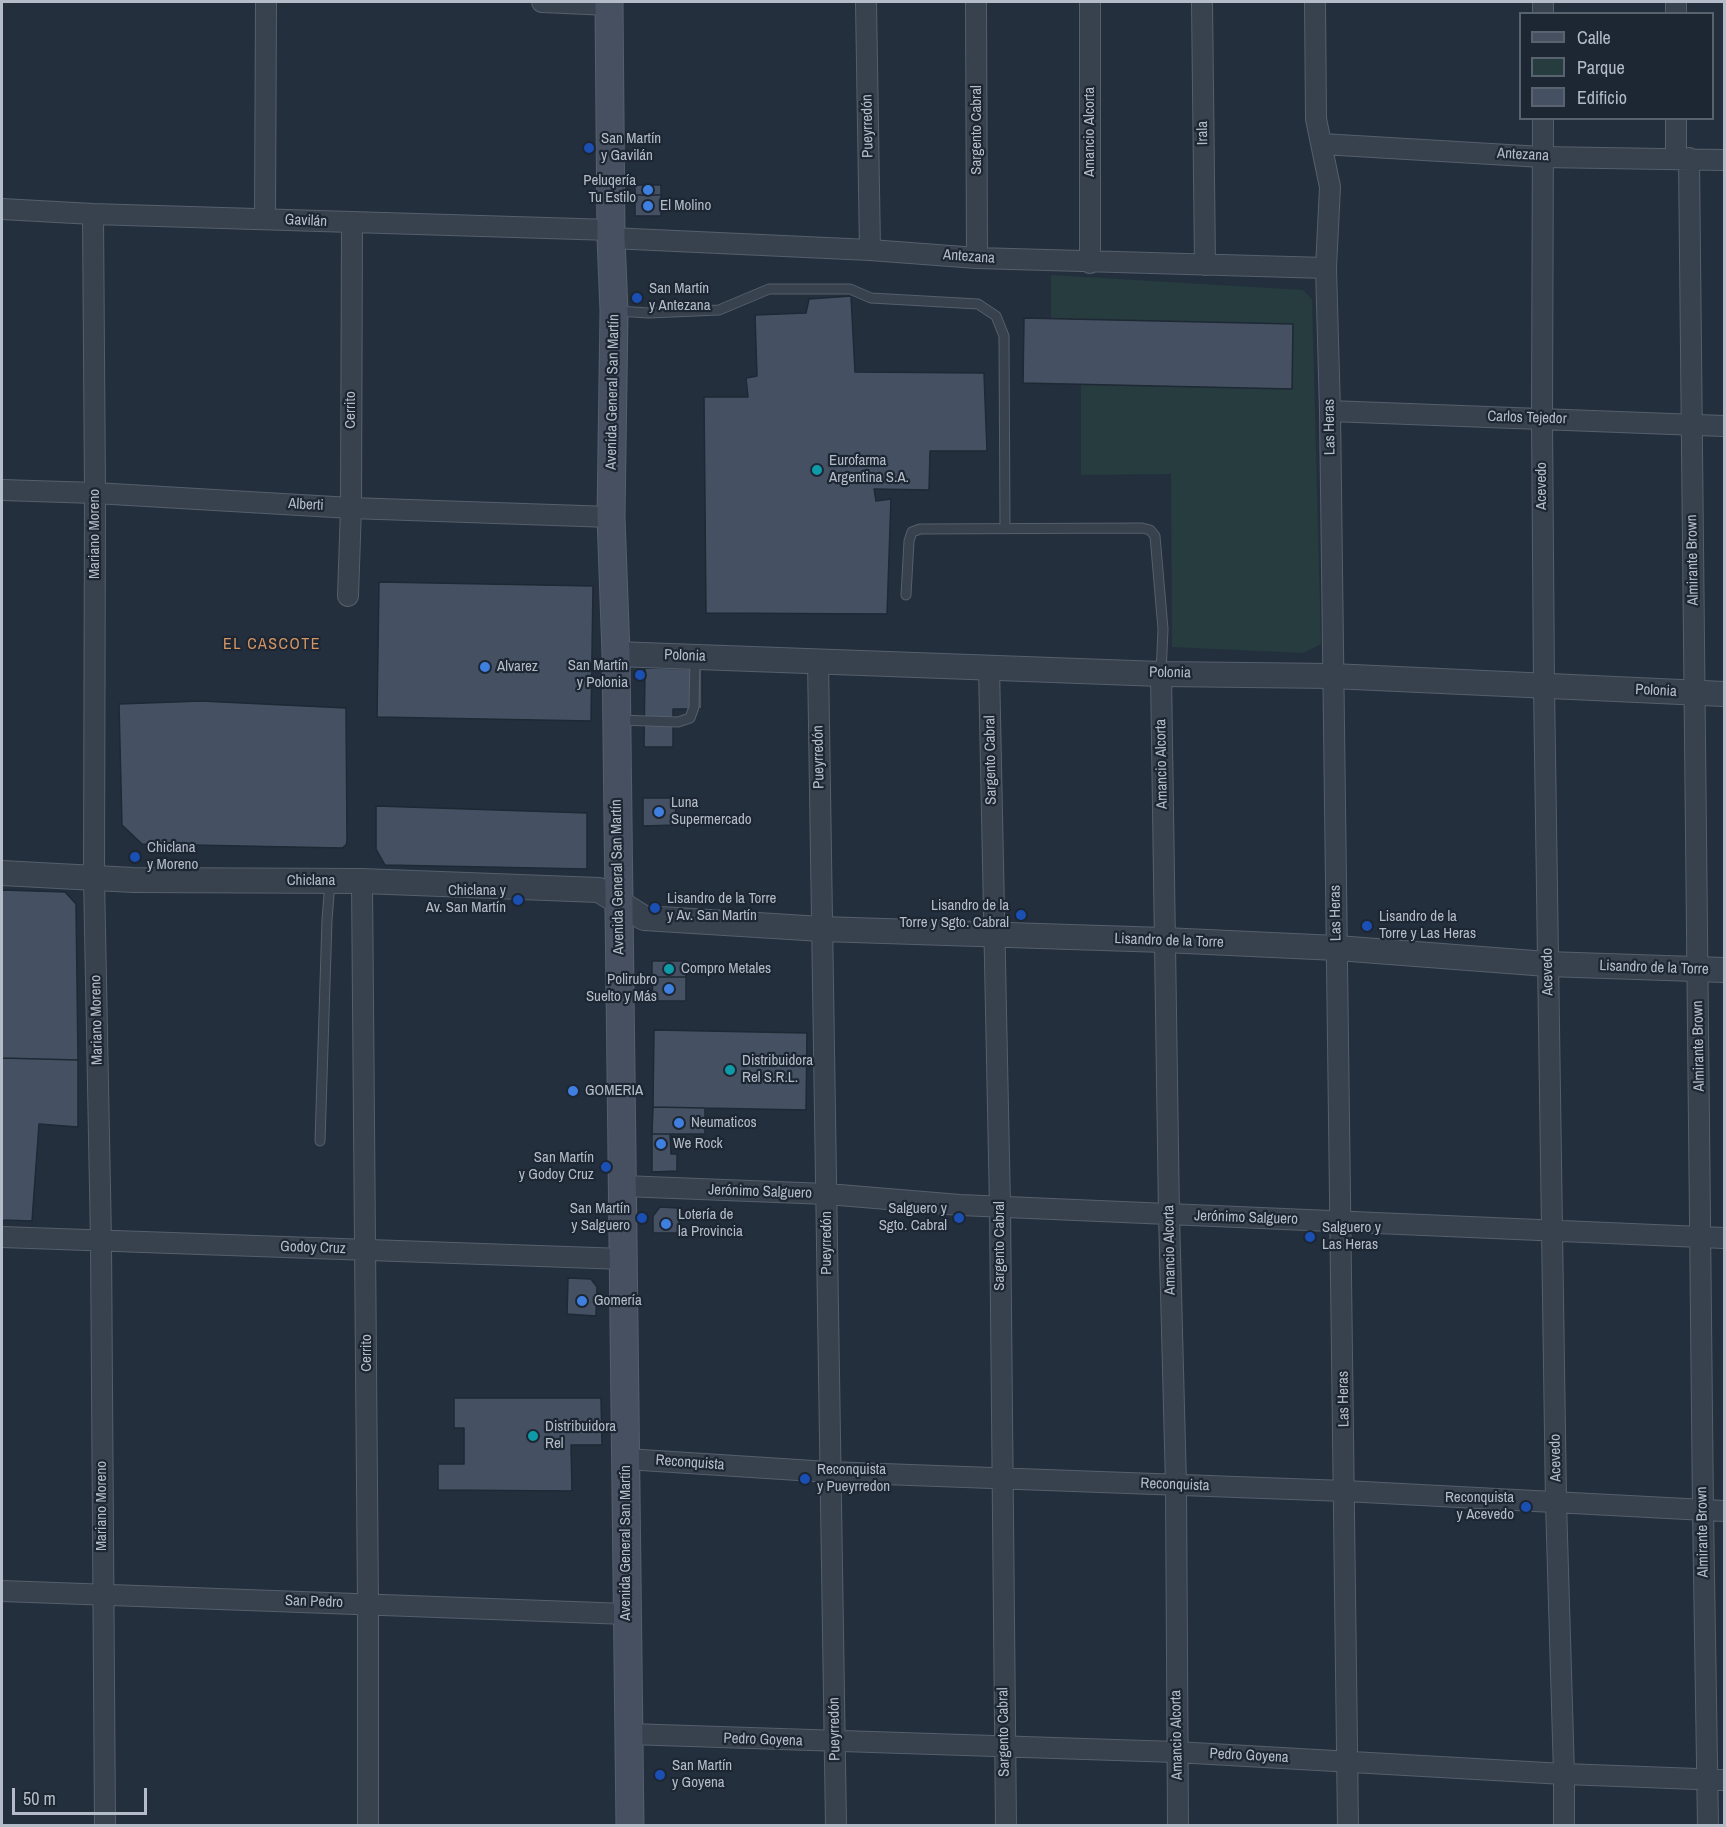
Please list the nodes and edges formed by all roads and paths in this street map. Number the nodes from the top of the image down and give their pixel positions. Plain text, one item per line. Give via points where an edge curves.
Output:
1 (266, 2) edge
2 (542, 2) edge
3 (866, 2) edge
4 (976, 2) edge
5 (1090, 2) edge
6 (1202, 2) edge
7 (1315, 2) edge
8 (609, 3) edge
9 (1543, 120) edge
10 (1676, 120) edge
11 (1322, 144) junction
12 (1542, 157) junction
13 (1683, 158) junction
14 (1725, 160) edge
15 (2, 208) edge
16 (93, 214) junction
17 (265, 218) junction
18 (352, 223) junction
19 (611, 234) junction
20 (870, 250) junction
21 (977, 258) junction
22 (1090, 263) junction
23 (1205, 265) junction
24 (1326, 268) junction
25 (614, 311) junction
26 (1330, 411) junction
27 (1542, 419) junction
28 (1691, 424) junction
29 (1725, 426) edge
30 (2, 490) edge
31 (95, 493) junction
32 (351, 508) junction
33 (611, 517) junction
34 (1005, 529) junction
35 (348, 596) dead end
36 (906, 596) dead end
37 (616, 654) junction
38 (695, 656) junction
39 (818, 661) junction
40 (989, 667) junction
41 (1161, 674) junction
42 (1332, 676) junction
43 (1544, 686) junction
44 (1695, 693) junction
45 (1725, 694) edge
46 (616, 720) junction
47 (2, 873) edge
48 (94, 877) junction
49 (330, 881) junction
50 (362, 881) junction
51 (618, 902) junction
52 (822, 929) junction
53 (993, 934) junction
54 (1164, 940) junction
55 (1337, 948) junction
56 (1547, 964) junction
57 (1697, 969) junction
58 (1725, 970) edge
59 (320, 1141) dead end
60 (623, 1186) junction
61 (827, 1194) junction
62 (1000, 1207) junction
63 (1169, 1215) junction
64 (1341, 1222) junction
65 (1552, 1232) junction
66 (2, 1238) edge
67 (1701, 1238) junction
68 (1725, 1238) edge
69 (101, 1241) junction
70 (366, 1250) junction
71 (624, 1259) junction
72 (626, 1459) junction
73 (829, 1472) junction
74 (1001, 1479) junction
75 (1176, 1485) junction
76 (1345, 1491) junction
77 (1556, 1502) junction
78 (1702, 1511) junction
79 (1725, 1511) edge
80 (2, 1590) edge
81 (103, 1594) junction
82 (368, 1604) junction
83 (627, 1614) junction
84 (629, 1734) junction
85 (835, 1742) junction
86 (1004, 1746) junction
87 (1176, 1752) junction
88 (1347, 1762) junction
89 (1564, 1774) junction
90 (1716, 1780) edge
91 (105, 1826) edge
92 (368, 1826) edge
93 (630, 1826) edge
94 (836, 1826) edge
95 (1006, 1826) edge
96 (1178, 1826) edge
97 (1348, 1826) edge
98 (1564, 1826) edge
99 (1708, 1826) edge

1 - 17 street
2 - 8 street
3 - 20 street, Pueyrredón
4 - 21 street, Sargento Cabral
5 - 22 street, Amancio Alcorta
6 - 23 street, Irala
7 - 11 street, Las Heras via 1316,119
8 - 19 main road, Avenida General San Martín
9 - 12 street, Acevedo
10 - 13 street, Almirante Brown
11 - 12 street, Antezana
11 - 24 street, Las Heras via 1330,188
12 - 13 street, Antezana
12 - 27 street, Acevedo
13 - 14 street, Antezana
13 - 28 street, Almirante Brown
15 - 16 street, Gavilán
16 - 17 street, Gavilán
16 - 31 street, Mariano Moreno
17 - 18 street, Gavilán
18 - 19 street, Gavilán
18 - 32 street, Cerrito
19 - 20 street, Antezana
19 - 25 main road, Avenida General San Martín
20 - 21 street, Antezana
21 - 22 street, Antezana
22 - 23 street, Antezana
23 - 24 street, Antezana
24 - 26 street, Las Heras
25 - 33 main road, Avenida General San Martín
25 - 34 lane via 719,310 769,289 850,288 872,298 978,304 996,316 1004,336
26 - 27 street, Carlos Tejedor
26 - 42 street, Las Heras
27 - 28 street, Carlos Tejedor
27 - 43 street, Acevedo
28 - 29 street, Carlos Tejedor
28 - 44 street, Almirante Brown
30 - 31 street, Alberti
31 - 32 street, Alberti
31 - 48 street, Mariano Moreno
32 - 33 street, Alberti
32 - 35 street, Cerrito
33 - 37 main road, Avenida General San Martín
34 - 36 lane via 912,532
34 - 41 lane via 1150,530 1155,536 1163,629
37 - 38 street, Polonia
37 - 46 main road, Avenida General San Martín
38 - 39 street, Polonia
38 - 46 lane via 694,707 690,718 678,722
39 - 40 street, Polonia
39 - 52 street, Pueyrredón
40 - 41 street, Polonia
40 - 53 street, Sargento Cabral
41 - 42 street, Polonia
41 - 54 street, Amancio Alcorta
42 - 43 street, Polonia
42 - 55 street, Las Heras
43 - 44 street, Polonia
43 - 56 street, Acevedo
44 - 45 street, Polonia
44 - 57 street, Almirante Brown
46 - 51 main road, Avenida General San Martín
47 - 48 street, Chiclana
48 - 49 street, Chiclana
48 - 69 street, Mariano Moreno
49 - 50 street, Chiclana
49 - 59 lane
50 - 51 street, Chiclana via 599,890
50 - 70 street, Cerrito
51 - 52 street, Lisandro de la Torre via 644,918
51 - 60 main road, Avenida General San Martín
52 - 53 street, Lisandro de la Torre
52 - 61 street, Pueyrredón
53 - 54 street, Lisandro de la Torre
53 - 62 street, Sargento Cabral
54 - 55 street, Lisandro de la Torre
54 - 63 street, Amancio Alcorta
55 - 56 street, Lisandro de la Torre
55 - 64 street, Las Heras
56 - 57 street, Lisandro de la Torre
56 - 65 street, Acevedo
57 - 58 street, Lisandro de la Torre
57 - 67 street, Almirante Brown
60 - 61 street, Jerónimo Salguero
60 - 71 main road, Avenida General San Martín
61 - 62 street, Jerónimo Salguero
61 - 73 street, Pueyrredón
62 - 63 street, Jerónimo Salguero
62 - 74 street, Sargento Cabral
63 - 64 street, Jerónimo Salguero
63 - 75 street, Amancio Alcorta
64 - 65 street, Jerónimo Salguero
64 - 76 street, Las Heras
65 - 67 street, Jerónimo Salguero
65 - 77 street, Acevedo
66 - 69 street, Godoy Cruz
67 - 68 street, Jerónimo Salguero
67 - 78 street, Almirante Brown
69 - 70 street, Godoy Cruz
69 - 81 street, Mariano Moreno
70 - 71 street, Godoy Cruz
70 - 82 street, Cerrito
71 - 72 main road, Avenida General San Martín
72 - 73 street, Reconquista
72 - 83 main road, Avenida General San Martín
73 - 74 street, Reconquista
73 - 85 street, Pueyrredón
74 - 75 street, Reconquista
74 - 86 street, Sargento Cabral
75 - 76 street, Reconquista
75 - 87 street, Amancio Alcorta
76 - 77 street, Reconquista
76 - 88 street, Las Heras
77 - 78 street, Reconquista
77 - 89 street, Acevedo
78 - 79 street, Reconquista
78 - 90 street, Almirante Brown
80 - 81 street, San Pedro
81 - 82 street, San Pedro
81 - 91 street, Mariano Moreno
82 - 83 street, San Pedro
82 - 92 street, Cerrito
83 - 84 main road, Avenida General San Martín
84 - 85 street, Pedro Goyena
84 - 93 main road, Avenida General San Martín
85 - 86 street, Pedro Goyena
85 - 94 street, Pueyrredón
86 - 87 street, Pedro Goyena
86 - 95 street, Sargento Cabral
87 - 88 street, Pedro Goyena
87 - 96 street, Amancio Alcorta
88 - 89 street, Pedro Goyena
88 - 97 street, Las Heras
89 - 90 street, Pedro Goyena
89 - 98 street, Acevedo
90 - 99 street, Almirante Brown

